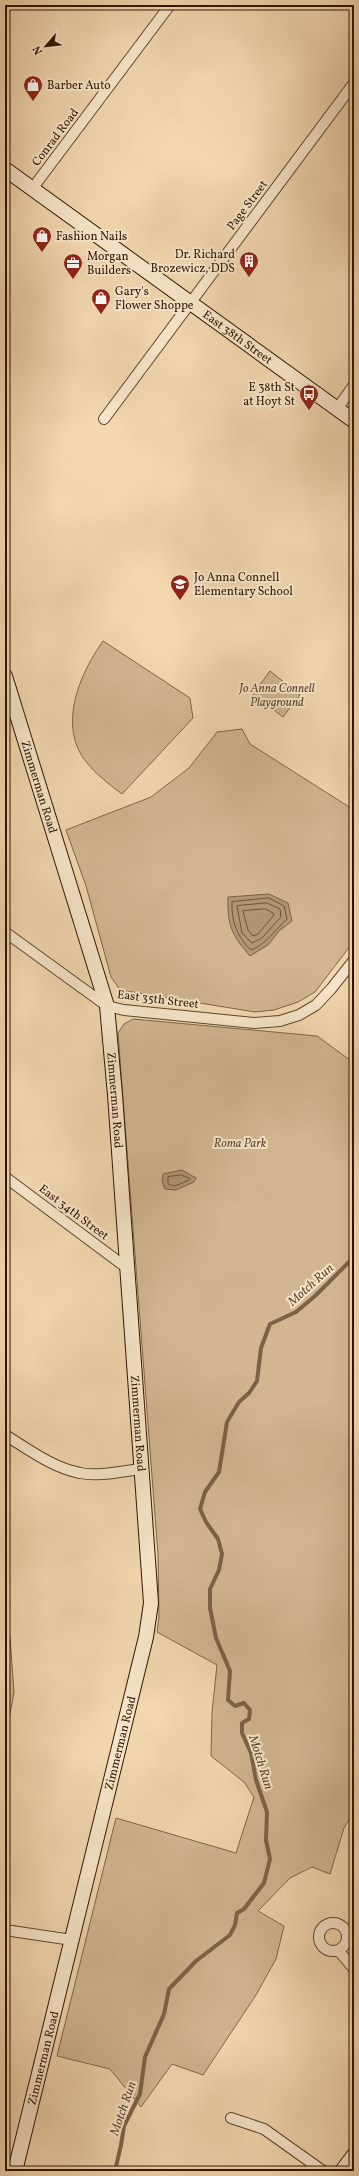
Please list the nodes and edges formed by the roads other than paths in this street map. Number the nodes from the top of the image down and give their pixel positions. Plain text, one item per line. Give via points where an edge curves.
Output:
1 (170, 5) edge
2 (354, 83) edge
3 (5, 169) edge
4 (32, 188) junction
5 (190, 303) junction
6 (354, 385) edge
7 (337, 408) junction
8 (104, 419) dead end
9 (354, 421) edge
10 (5, 676) edge
11 (5, 932) edge
12 (354, 960) edge
13 (107, 1006) junction
14 (5, 1177) edge
15 (127, 1268) junction
16 (5, 1435) edge
17 (142, 1468) junction
18 (5, 1930) edge
19 (72, 1940) junction
20 (338, 1950) dead end
21 (354, 1969) edge
22 (231, 2118) dead end
23 (354, 2155) edge
24 (15, 2171) edge
25 (323, 2171) edge
26 (342, 2171) edge

1 - 4 street, Conrad Road
2 - 5 street, Page Street
3 - 4 street, East 38th Street
4 - 5 street, East 38th Street
5 - 7 street, East 38th Street
5 - 8 street, Page Street
6 - 7 street
7 - 9 street, East 38th Street
10 - 13 street, Zimmerman Road
11 - 13 street, East 35th Street
12 - 13 street, East 35th Street via 323,999 306,1011 280,1021 254,1023 124,1010
13 - 15 street, Zimmerman Road
14 - 15 street, East 34th Street
15 - 17 street, Zimmerman Road
16 - 17 street via 41,1457 80,1473 99,1474
17 - 19 street, Zimmerman Road via 150,1620
18 - 19 street
19 - 24 street, Zimmerman Road
20 - 21 street
22 - 25 street via 264,2129
23 - 26 street

